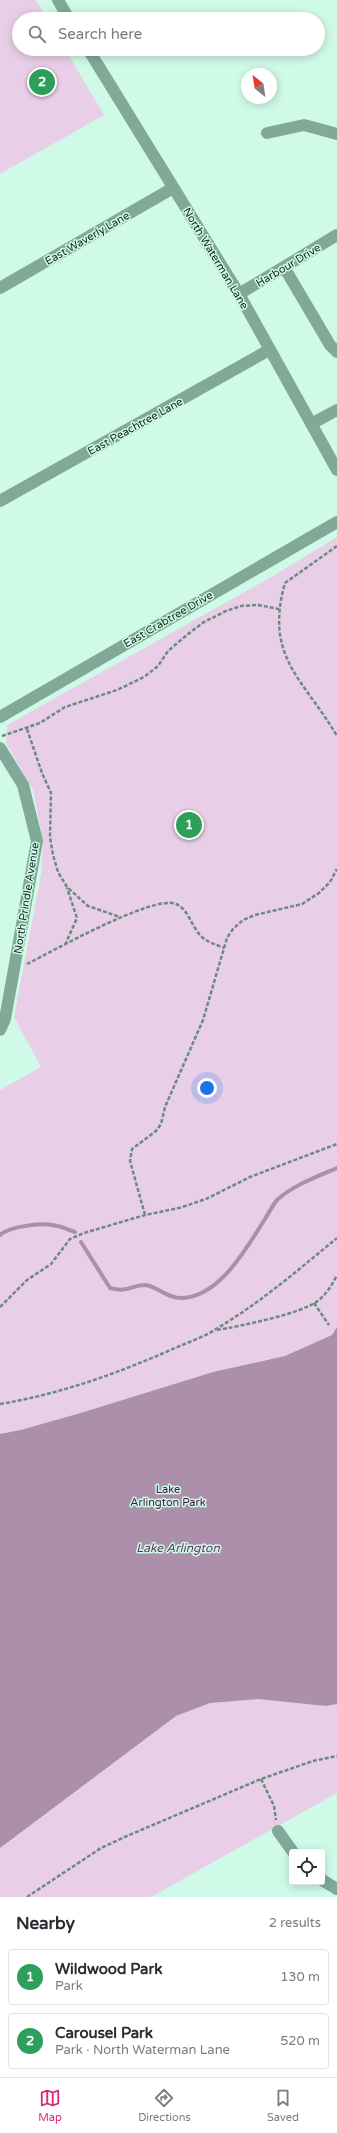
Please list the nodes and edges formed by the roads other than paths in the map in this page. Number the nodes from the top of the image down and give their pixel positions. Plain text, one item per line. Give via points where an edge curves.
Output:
1 (58, 0) edge
2 (65, 12) edge
3 (92, 56) edge
4 (267, 133) dead end
5 (337, 134) edge
6 (173, 188) junction
7 (337, 235) edge
8 (284, 267) junction
9 (0, 288) edge
10 (239, 294) junction
11 (269, 350) junction
12 (337, 352) edge
13 (337, 410) edge
14 (311, 424) junction
15 (337, 470) edge
16 (0, 501) edge
17 (337, 522) edge
18 (0, 717) edge
19 (0, 748) edge
20 (0, 1030) edge
21 (278, 1830) road end
22 (291, 1849) edge
23 (325, 1882) edge
24 (337, 1890) edge

1 - 2 street
3 - 6 street, North Waterman Lane
4 - 5 street via 304,125
6 - 9 street, East Waverly Lane
6 - 10 street, North Waterman Lane
7 - 8 street, Harbour Drive
8 - 10 street, Harbour Drive
8 - 12 street via 330,345
10 - 11 street, North Waterman Lane
11 - 14 street, North Waterman Lane
11 - 16 street, East Peachtree Lane
13 - 14 street
14 - 15 street, North Waterman Lane
17 - 18 street, East Crabtree Drive
19 - 20 street, North Prindle Avenue via 23,785 37,841 5,1019
21 - 22 street
23 - 24 street

